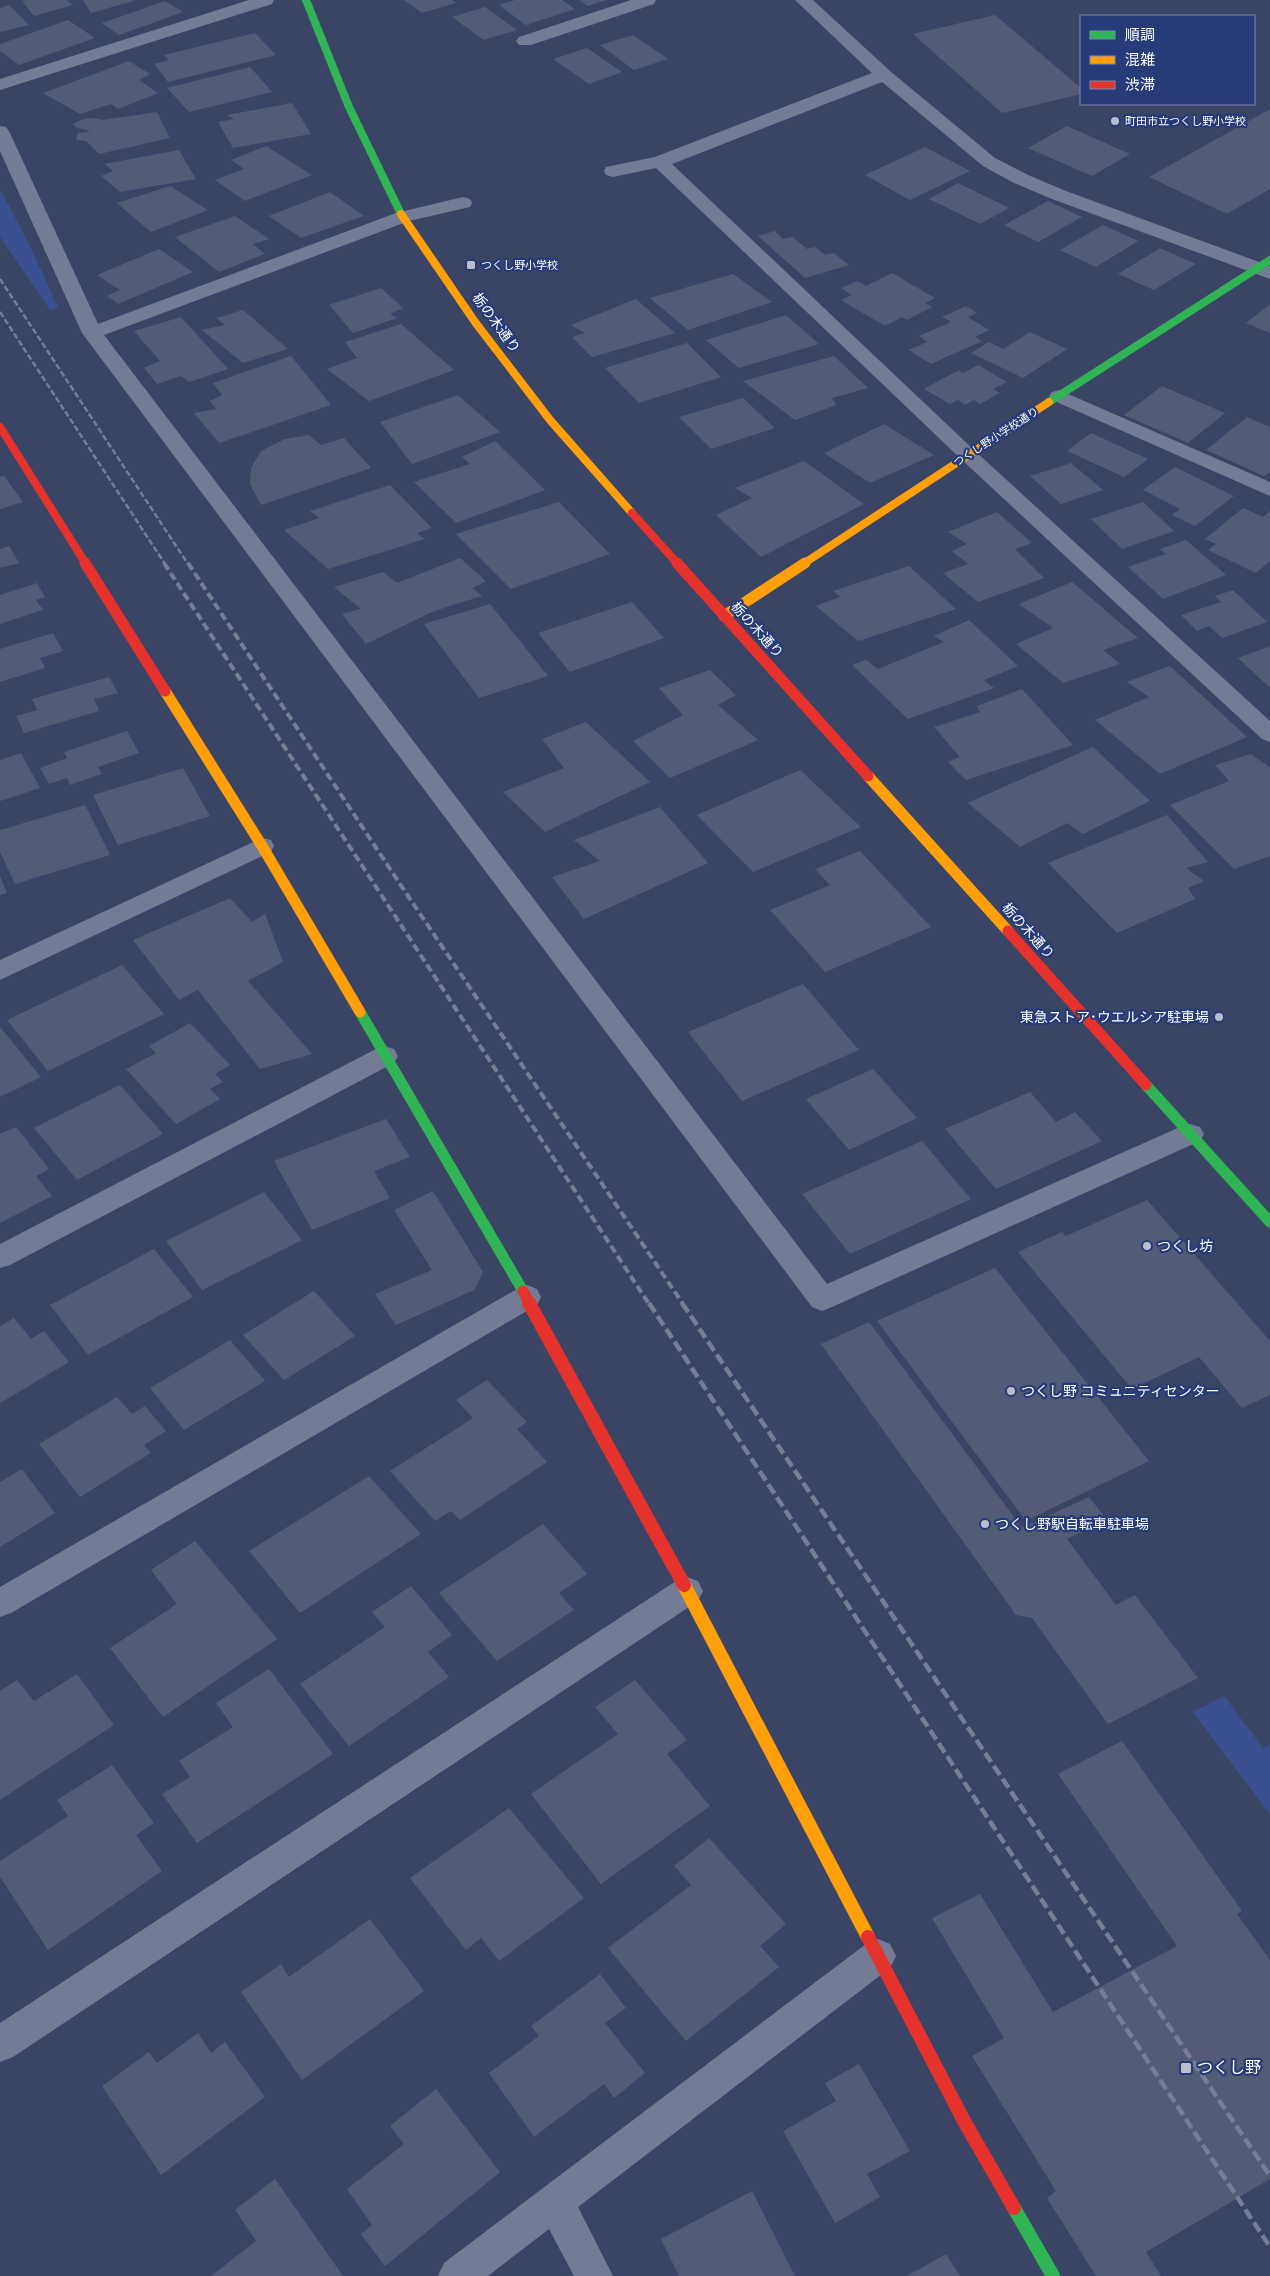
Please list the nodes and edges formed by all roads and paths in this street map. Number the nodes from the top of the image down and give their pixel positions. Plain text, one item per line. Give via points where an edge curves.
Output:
1 (266, 0) edge
2 (306, 0) edge
3 (648, 0) edge
4 (803, 0) edge
5 (524, 41) dead end
6 (884, 75) junction
7 (0, 85) edge
8 (0, 131) edge
9 (660, 162) junction
10 (613, 171) dead end
11 (462, 203) dead end
12 (403, 217) junction
13 (1266, 267) edge
14 (92, 333) junction
15 (1059, 396) junction
16 (0, 427) edge
17 (968, 454) junction
18 (1270, 490) edge
19 (724, 616) junction
20 (1270, 734) edge
21 (262, 846) junction
22 (0, 970) edge
23 (385, 1056) junction
24 (1190, 1134) junction
25 (1270, 1222) edge
26 (0, 1257) edge
27 (528, 1297) junction
28 (686, 1591) junction
29 (0, 1603) edge
30 (878, 1956) junction
31 (0, 2044) edge
32 (555, 2201) junction
33 (457, 2276) edge
34 (594, 2276) edge
35 (1053, 2276) edge

1 - 7 street
2 - 12 street, 栃の木通り via 349,107
3 - 5 street
4 - 6 street
6 - 9 street
6 - 13 street via 989,162 1021,179
8 - 14 street
9 - 10 street
9 - 17 street
11 - 12 street
12 - 14 street
12 - 19 street, 栃の木通り via 475,322 550,420
13 - 15 street, つくし野小学校通り
14 - 24 street via 822,1300
15 - 17 street, つくし野小学校通り
15 - 18 street
16 - 21 street
17 - 19 street, つくし野小学校通り
17 - 20 street
19 - 24 street, 栃の木通り
21 - 22 street
21 - 23 street
23 - 26 street
23 - 27 street
24 - 25 street, 栃の木通り
27 - 28 street
27 - 29 street
28 - 30 street
28 - 31 street
30 - 32 street
30 - 35 street via 964,2121
32 - 33 street
32 - 34 street

